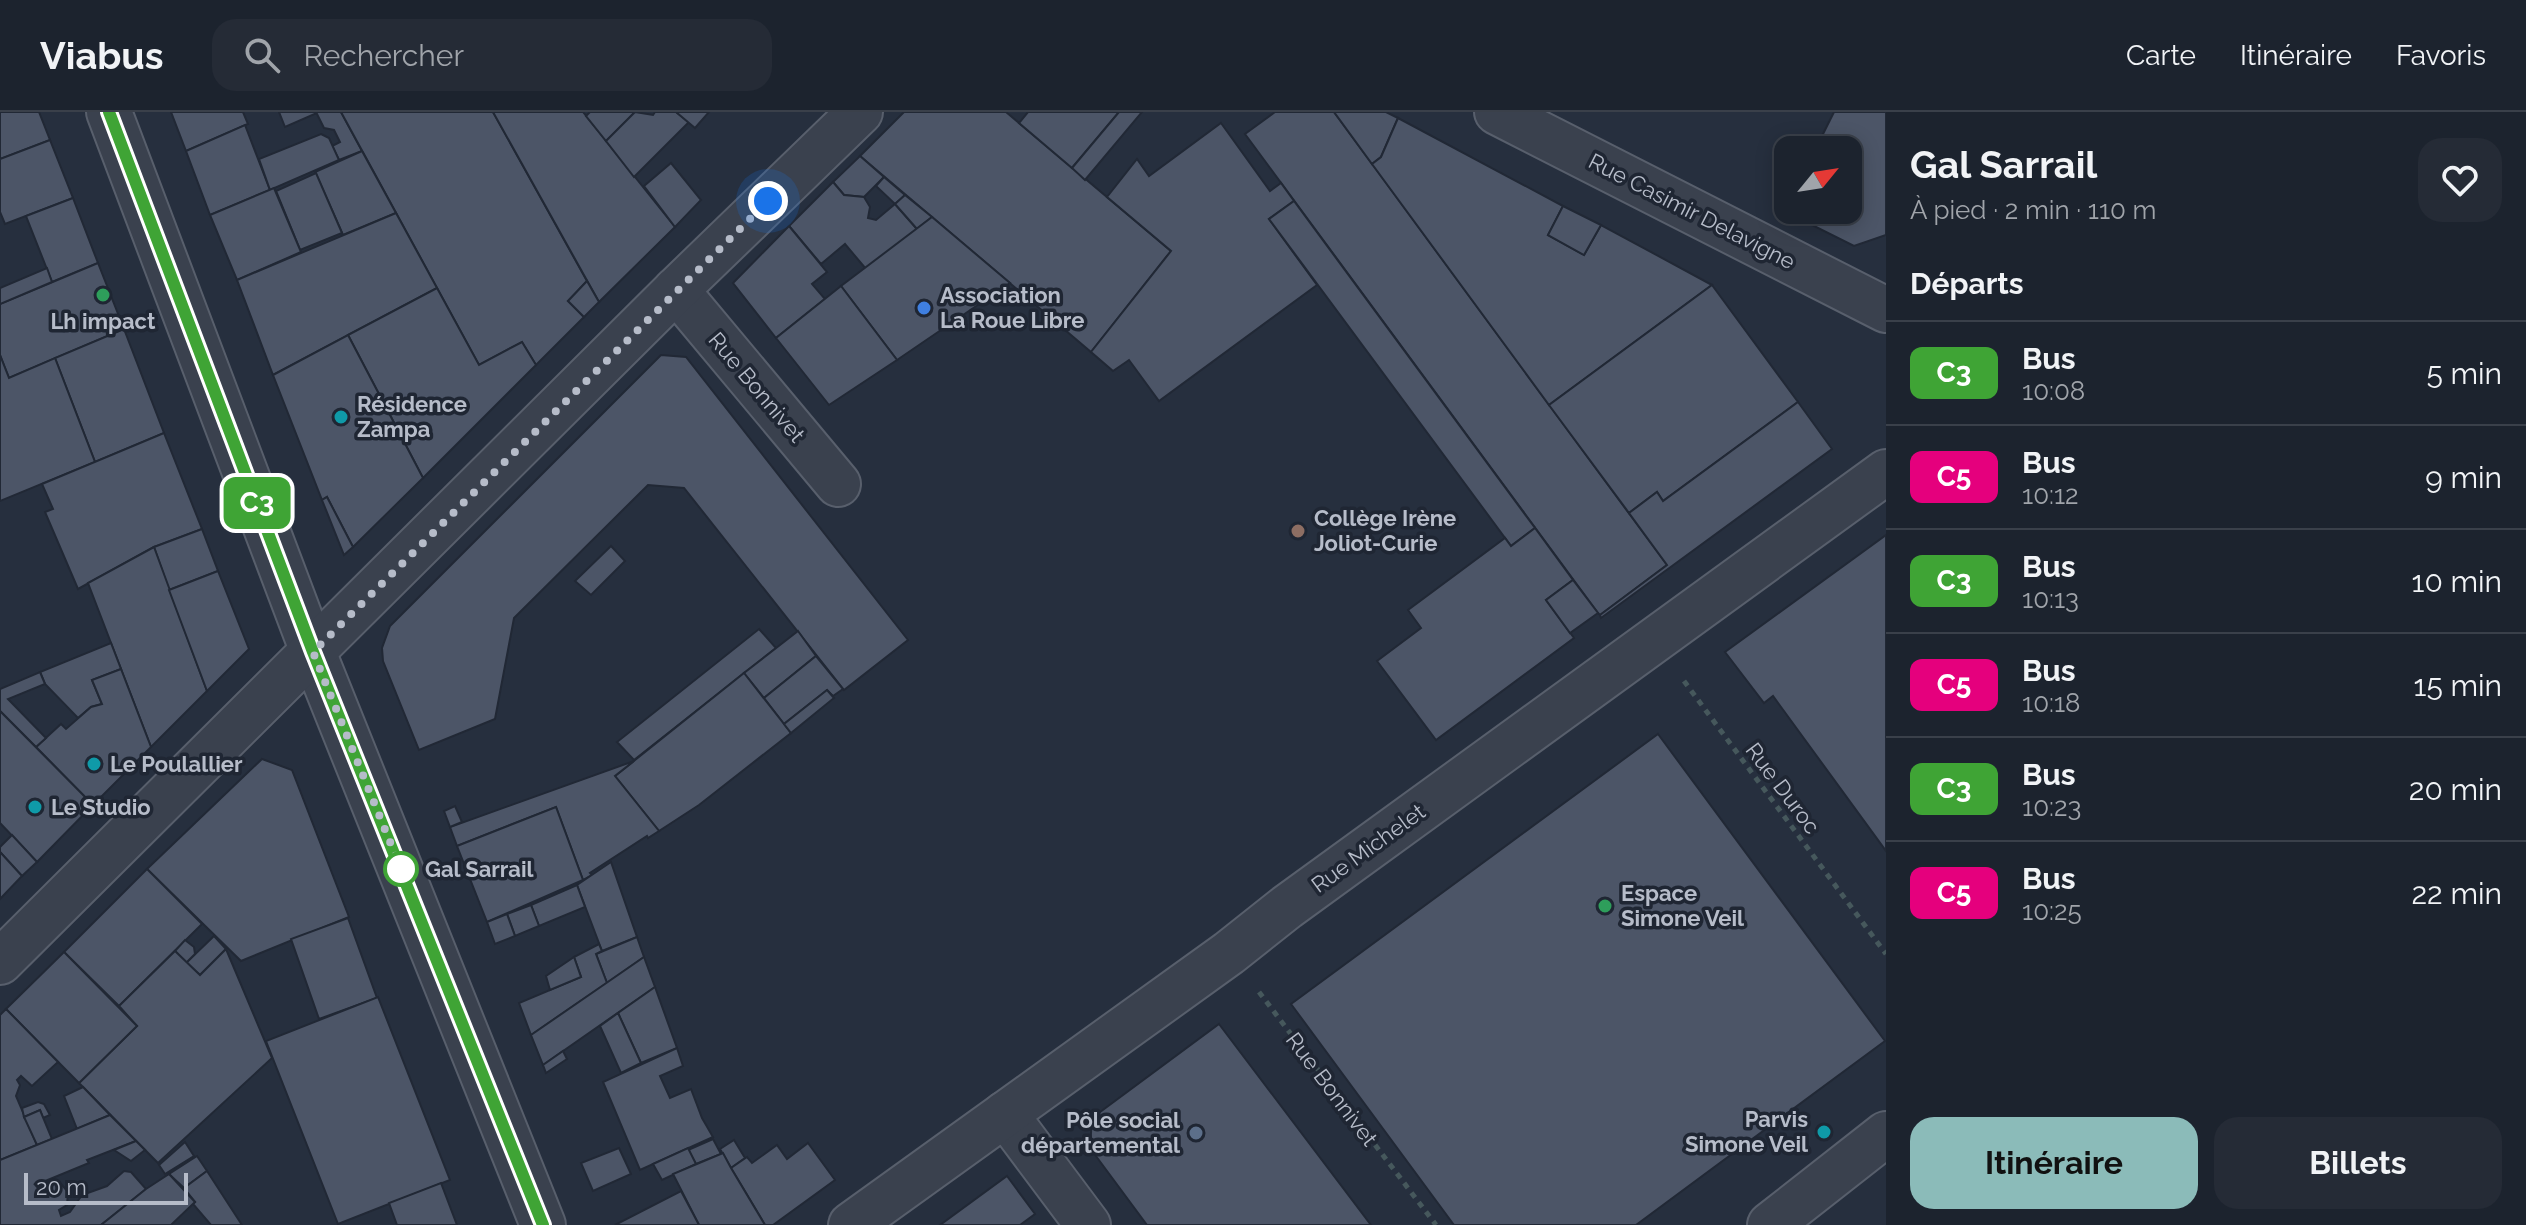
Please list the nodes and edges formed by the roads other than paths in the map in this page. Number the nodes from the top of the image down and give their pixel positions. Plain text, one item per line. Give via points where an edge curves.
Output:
1 (109, 112) edge
2 (860, 112) edge
3 (1497, 112) edge
4 (676, 290) junction
5 (1886, 310) edge
6 (1886, 472) edge
7 (838, 484) dead end
8 (313, 652) junction
9 (0, 962) edge
10 (1005, 1114) junction
11 (1886, 1134) edge
12 (543, 1225) edge
13 (851, 1225) edge
14 (1088, 1225) edge
15 (1770, 1225) edge

1 - 8 street
2 - 4 street
3 - 5 street, Rue Casimir Delavigne
4 - 7 street, Rue Bonnivet
4 - 8 street
6 - 10 street, Rue Michelet
8 - 9 street
8 - 12 street
10 - 13 street, Rue Michelet
10 - 14 street
11 - 15 street

